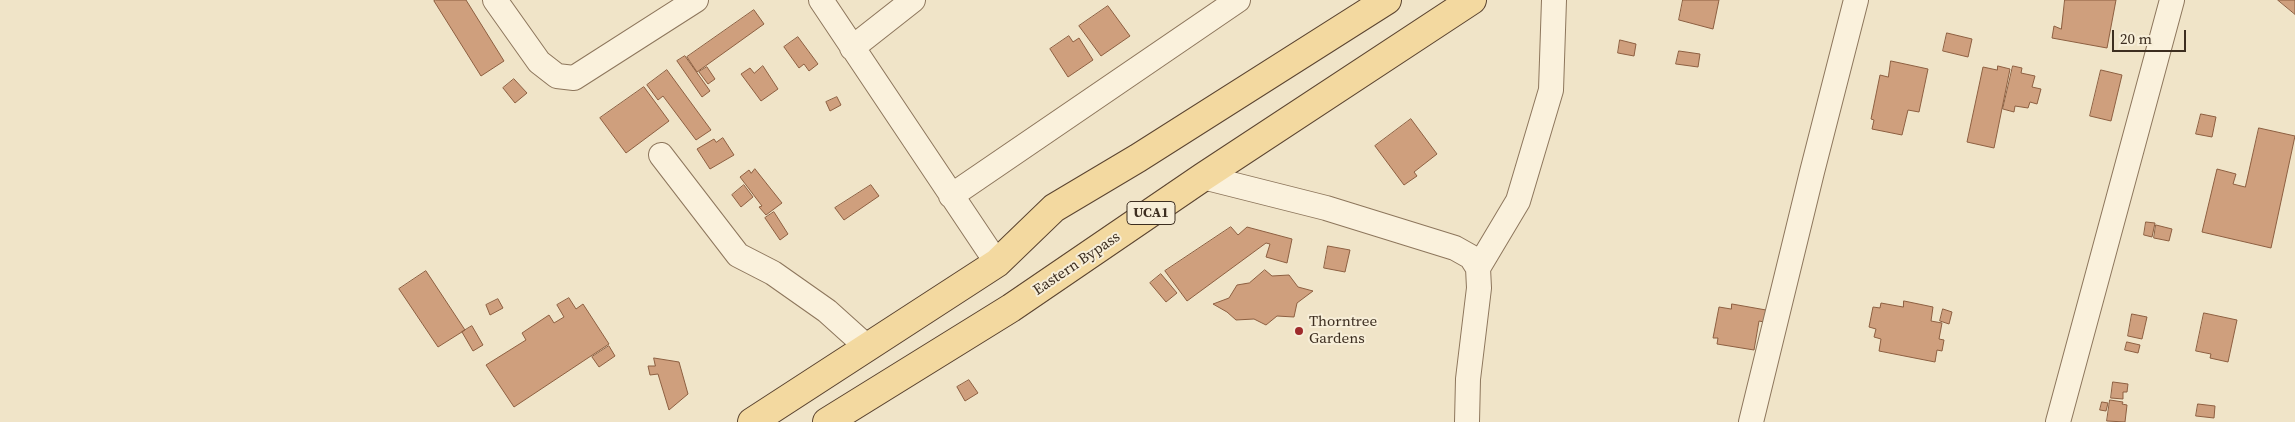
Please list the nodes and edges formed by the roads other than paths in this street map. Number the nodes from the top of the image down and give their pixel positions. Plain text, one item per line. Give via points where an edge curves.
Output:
1 (494, 0) edge
2 (696, 0) edge
3 (821, 0) edge
4 (913, 0) edge
5 (1238, 0) edge
6 (1387, 0) edge
7 (1472, 0) edge
8 (1554, 0) edge
9 (1856, 0) edge
10 (2172, 0) edge
11 (852, 48) junction
12 (661, 156) dead end
13 (1203, 177) junction
14 (951, 196) junction
15 (997, 263) junction
16 (1478, 268) junction
17 (867, 347) junction
18 (752, 422) edge
19 (827, 422) edge
20 (1467, 422) edge
21 (1751, 422) edge
22 (2058, 422) edge

1 - 2 street via 539,62 558,76 574,78
3 - 11 street
4 - 11 street
5 - 14 street
6 - 15 main road via 1054,208
7 - 13 main road, Eastern Bypass / UCA1
8 - 16 street via 1551,90 1518,201
9 - 21 street
10 - 22 street
11 - 14 street
12 - 17 street via 738,255 773,273 828,310
13 - 16 street via 1326,208 1455,248 1471,257
13 - 19 main road, Eastern Bypass / UCA1 via 1011,308
14 - 15 street
15 - 17 main road
16 - 20 street
17 - 18 main road

